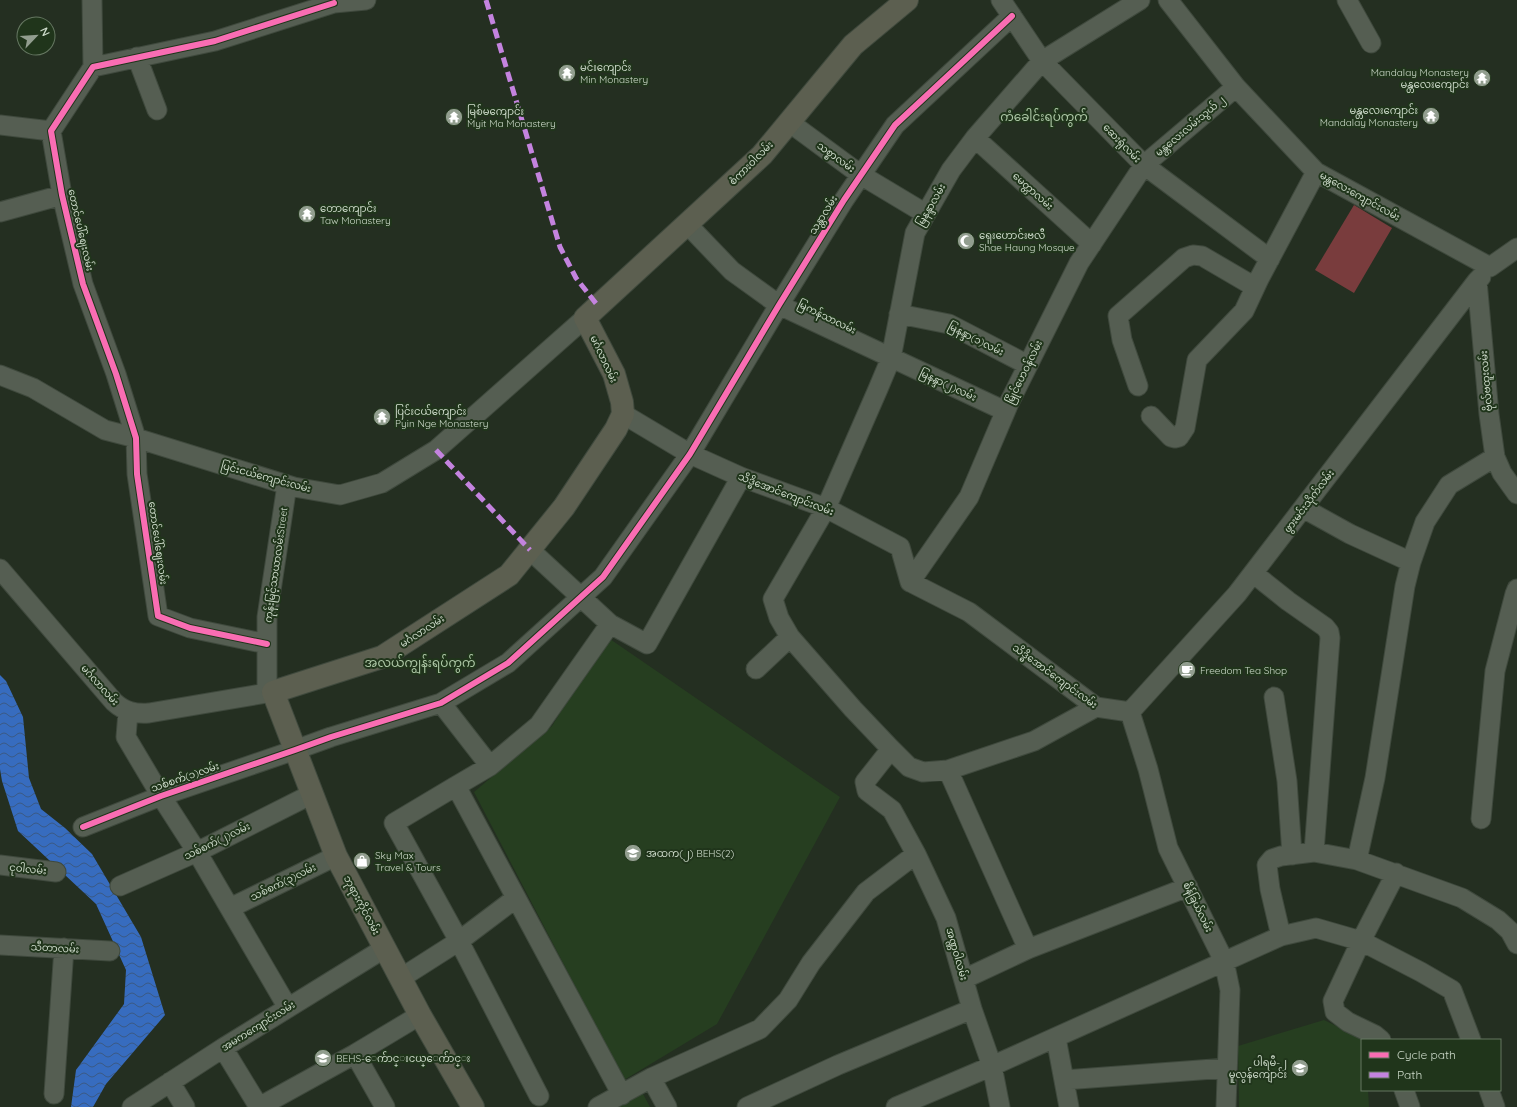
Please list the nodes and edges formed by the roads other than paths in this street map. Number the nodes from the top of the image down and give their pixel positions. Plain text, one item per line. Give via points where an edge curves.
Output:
1 (92, 0) edge
2 (366, 0) edge
3 (908, 0) edge
4 (1001, 0) edge
5 (1140, 0) edge
6 (1168, 0) edge
7 (1353, 1) edge
8 (333, 2) edge
9 (1012, 16) junction
10 (1371, 43) dead end
11 (136, 58) junction
12 (1042, 61) junction
13 (93, 67) junction
14 (1236, 87) junction
15 (157, 110) dead end
16 (789, 122) junction
17 (0, 125) edge
18 (51, 131) junction
19 (974, 138) junction
20 (1144, 165) junction
21 (1316, 172) junction
22 (861, 175) junction
23 (62, 195) junction
24 (0, 212) edge
25 (926, 214) junction
26 (687, 224) junction
27 (1092, 244) junction
28 (1517, 248) edge
29 (1270, 259) junction
30 (1490, 267) junction
31 (1476, 281) junction
32 (1255, 287) junction
33 (779, 305) junction
34 (899, 314) junction
35 (585, 318) junction
36 (891, 358) junction
37 (1028, 365) junction
38 (0, 375) edge
39 (1138, 386) dead end
40 (1005, 411) junction
41 (623, 414) junction
42 (1151, 416) dead end
43 (136, 438) junction
44 (690, 454) junction
45 (1495, 457) junction
46 (741, 477) junction
47 (287, 485) junction
48 (1517, 494) edge
49 (826, 508) junction
50 (1303, 508) junction
51 (530, 550) junction
52 (1411, 562) junction
53 (0, 569) edge
54 (1254, 573) junction
55 (910, 582) junction
56 (1517, 589) edge
57 (580, 597) junction
58 (610, 624) junction
59 (790, 637) junction
60 (267, 644) junction
61 (756, 669) dead end
62 (270, 692) junction
63 (1274, 697) dead end
64 (441, 703) junction
65 (1096, 708) junction
66 (128, 712) junction
67 (1130, 712) junction
68 (891, 749) junction
69 (295, 750) junction
70 (490, 766) junction
71 (948, 770) junction
72 (456, 786) junction
73 (312, 794) junction
74 (161, 796) junction
75 (1481, 819) dead end
76 (83, 827) dead end
77 (197, 852) junction
78 (1314, 852) junction
79 (916, 854) junction
80 (1292, 855) junction
81 (336, 856) junction
82 (1357, 860) junction
83 (0, 865) edge
84 (56, 872) dead end
85 (1396, 873) junction
86 (120, 886) dead end
87 (1188, 887) junction
88 (516, 898) junction
89 (230, 908) junction
90 (1281, 936) junction
91 (459, 941) junction
92 (1361, 941) junction
93 (1517, 944) edge
94 (0, 945) edge
95 (64, 948) junction
96 (385, 948) junction
97 (1028, 949) junction
98 (110, 951) dead end
99 (1224, 961) junction
100 (401, 978) junction
101 (964, 979) junction
102 (288, 1008) junction
103 (972, 1010) junction
104 (420, 1015) junction
105 (1056, 1038) junction
106 (1380, 1039) edge
107 (1472, 1039) edge
108 (223, 1048) junction
109 (356, 1054) junction
110 (992, 1066) junction
111 (1227, 1068) junction
112 (651, 1078) junction
113 (1064, 1080) junction
114 (170, 1082) junction
115 (1404, 1091) edge
116 (1489, 1091) edge
117 (54, 1094) dead end
118 (622, 1095) junction
119 (539, 1096) dead end
120 (132, 1107) edge
121 (185, 1107) edge
122 (259, 1107) edge
123 (385, 1107) edge
124 (473, 1107) edge
125 (598, 1107) edge
126 (667, 1107) edge
127 (748, 1107) edge
128 (896, 1107) edge
129 (1000, 1107) edge
130 (1069, 1107) edge
131 (1226, 1107) edge
132 (1410, 1107) edge
133 (1495, 1107) edge

1 - 13 street
2 - 8 street
3 - 16 main road, စံကားဝါလမ်း via 853,46
4 - 9 street, ဆေးရုံလမ်း
5 - 12 street, မြနန္ဒာလမ်း
6 - 14 street, မန္တလေးကျောင်းလမ်း
7 - 10 street
8 - 11 street via 215,41
9 - 12 street, ဆေးရုံလမ်း
9 - 22 street, သန္တာလမ်း via 895,125
11 - 13 street
11 - 15 street
12 - 19 street, မြနန္ဒာလမ်း
12 - 20 street, ဆေးရုံလမ်း
13 - 18 street
14 - 20 street, မန္တလေးလမ်းသွယ် ၂
14 - 21 street, မန္တလေးကျောင်းလမ်း
16 - 22 street, သစ္စာလမ်း
16 - 26 main road, စံကားဝါလမ်း via 762,155
17 - 18 street
18 - 23 street, တောင်ပေါ်ဈေးလမ်း
19 - 25 street, မြနန္ဒာလမ်း via 951,170
19 - 27 street, မေတ္တာလမ်း
20 - 27 street, မြိုင်ဟေဝန်လမ်း
20 - 29 street, ဆေးရုံလမ်း
21 - 29 street
21 - 30 street, မန္တလေးကျောင်းလမ်း
22 - 25 street, သစ္စာလမ်း
22 - 33 street, သန္တာလမ်း
23 - 24 street
23 - 43 street, တောင်ပေါ်ဈေးလမ်း via 83,284
25 - 34 street, မြနန္ဒာလမ်း via 915,233
26 - 33 street, မြကန်သာလမ်း via 732,271
26 - 35 main road, စံကားဝါလမ်း
27 - 37 street, မြိုင်ဟေဝန်လမ်း via 1079,263
28 - 30 street
29 - 32 street
30 - 31 street
31 - 45 street, ဗိုလ်ဗထူးလမ်း
31 - 50 street, ဖွားမင်းသိုက်လမ်း
32 - 39 street via 1202,256 1184,258 1118,316 1122,340
32 - 42 street via 1244,311 1197,360 1185,428 1179,438 1171,437
33 - 36 street, မြကန်သာလမ်း
33 - 44 street, သန္တာလမ်း
34 - 36 street, မြနန္ဒာလမ်း
34 - 37 street, မြနန္ဒာ(၁)လမ်း via 949,324
35 - 41 main road, မင်္ဂလာလမ်း via 614,374
35 - 47 street, ပြင်းငယ်ကျောင်းလမ်း via 436,450 382,483 340,495
36 - 40 street, မြနန္ဒာ(၂)လမ်း
36 - 49 street, မြနန္ဒာလမ်း
37 - 40 street, မြိုင်ဟေဝန်လမ်း
38 - 43 street, ပြင်းငယ်ကျောင်းလမ်း via 33,388 105,430
40 - 55 street, မြိုင်ဟေဝန်လမ်း via 969,497
41 - 44 street, သိဒ္ဓိအောင်ကျောင်းလမ်း
41 - 51 main road, မင်္ဂလာလမ်း via 616,429 564,507
43 - 47 street, ပြင်းငယ်ကျောင်းလမ်း
43 - 60 street, တောင်ပေါ်ဈေးလမ်း via 137,474 158,616 190,628
44 - 46 street, သိဒ္ဓိအောင်ကျောင်းလမ်း
44 - 57 street, သန္တာလမ်း via 603,577
45 - 48 street, ဗိုလ်ဗထူးလမ်း via 1502,473
45 - 52 street via 1449,485 1425,522
46 - 49 street, သိဒ္ဓိအောင်ကျောင်းလမ်း
46 - 58 street via 647,644
47 - 60 street, ကုန်းမြင့်သာယာလမ်းStreet via 267,617
49 - 55 street, သိဒ္ဓိအောင်ကျောင်းလမ်း via 900,547
49 - 59 street, မြနန္ဒာလမ်း via 773,599 779,618
50 - 52 street via 1350,534
50 - 54 street, ဖွားမင်းသိုက်လမ်း
51 - 57 street
51 - 62 main road, မင်္ဂလာလမ်း via 509,575 382,657
52 - 82 street via 1375,778
53 - 66 street, မင်္ဂလာလမ်း via 114,702
54 - 67 street, ဖွားမင်းသိုက်လမ်း
54 - 78 street via 1329,632
55 - 65 street, သိဒ္ဓိအောင်ကျောင်းလမ်း via 969,612
56 - 75 street via 1495,671
57 - 58 street
57 - 64 street, သစ်စက်(၁)လမ်း via 508,663
58 - 70 street via 539,725
59 - 61 street
59 - 68 street
60 - 62 street, ကုန်းမြင့်သာယာလမ်းStreet
62 - 66 street, မင်္ဂလာလမ်း via 149,713
62 - 69 main road, ဘုရားကိုင်လမ်း
63 - 80 street via 1287,782
64 - 69 street, သစ်စက်(၁)လမ်း via 331,736
64 - 70 street
65 - 67 street, သိဒ္ဓိအောင်ကျောင်းလမ်း
65 - 71 street via 1034,741
66 - 74 street via 126,737
67 - 87 street, စိန်ခြယ်လမ်း via 1168,848
68 - 71 street via 909,767 923,772
68 - 79 street, အဏ္ဏဝါလမ်း via 865,782 867,790 892,810
69 - 73 main road, ဘုရားကိုင်လမ်း
69 - 74 street, သစ်စက်(၁)လမ်း
70 - 72 street
71 - 97 street
72 - 88 street
72 - 91 street via 394,823
73 - 77 street, သစ်စက်(၂)လမ်း
73 - 81 main road, ဘုရားကိုင်လမ်း
74 - 76 street, သစ်စက်(၁)လမ်း
74 - 77 street
77 - 86 street, သစ်စက်(၂)လမ်း
77 - 89 street
78 - 80 street
78 - 82 street
79 - 101 street, အဏ္ဏဝါလမ်း via 946,918
79 - 112 street via 866,892 811,963 788,1000 760,1029
80 - 90 street via 1272,859 1267,865
81 - 89 street, သစ်စက်(၃)လမ်း
81 - 96 main road, ဘုရားကိုင်လမ်း
82 - 85 street
83 - 84 street, ငုဝါလမ်း
85 - 92 street
85 - 93 street via 1462,898 1510,930
87 - 97 street
87 - 99 street, စိန်ခြယ်လမ်း
88 - 91 street
88 - 118 street
89 - 102 street
90 - 92 street via 1316,928
90 - 99 street
91 - 100 street
91 - 119 street
92 - 106 street via 1333,1006 1335,1012 1348,1022
92 - 107 street via 1452,990
94 - 95 street, သီတာလမ်း
95 - 98 street, သီတာလမ်း
95 - 117 street
96 - 100 main road, ဘုရားကိုင်လမ်း
96 - 102 street, အမကကျောင်းလမ်း
97 - 101 street
99 - 105 street
99 - 111 street, စိန်ခြယ်လမ်း via 1230,990
100 - 104 main road, ဘုရားကိုင်လမ်း
101 - 103 street, အဏ္ဏဝါလမ်း
102 - 108 street, အမကကျောင်းလမ်း
103 - 110 street, အဏ္ဏဝါလမ်း
103 - 127 street via 838,1065
104 - 109 street
104 - 124 main road, ဘုရားကိုင်လမ်း
105 - 110 street
105 - 113 street
108 - 114 street, အမကကျောင်းလမ်း
108 - 122 street
109 - 122 street
109 - 123 street
110 - 128 street
110 - 129 street, အဏ္ဏဝါလမ်း
111 - 113 street
111 - 131 street, စိန်ခြယ်လမ်း
112 - 118 street
112 - 126 street
113 - 130 street
114 - 120 street, အမကကျောင်းလမ်း
114 - 121 street
115 - 132 street
116 - 133 street
118 - 125 street

